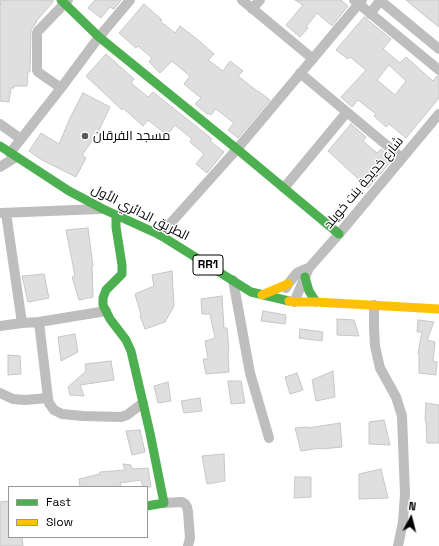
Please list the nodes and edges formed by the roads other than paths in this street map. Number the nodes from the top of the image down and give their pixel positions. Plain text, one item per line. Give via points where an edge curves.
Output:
1 (130, 0) edge
2 (242, 0) edge
3 (260, 0) edge
4 (65, 1) edge
5 (358, 1) edge
6 (252, 9) junction
7 (370, 14) junction
8 (99, 37) junction
9 (439, 49) edge
10 (313, 59) junction
11 (439, 70) edge
12 (300, 73) junction
13 (61, 88) junction
14 (347, 112) junction
15 (439, 114) edge
16 (0, 124) edge
17 (21, 139) junction
18 (0, 146) edge
19 (237, 149) junction
20 (13, 155) junction
21 (402, 158) junction
22 (0, 167) edge
23 (284, 188) junction
24 (103, 209) junction
25 (3, 213) edge
26 (116, 214) junction
27 (339, 234) junction
28 (160, 235) junction
29 (307, 273) junction
30 (232, 280) junction
31 (288, 284) junction
32 (262, 295) junction
33 (283, 300) junction
34 (294, 302) junction
35 (316, 302) junction
36 (374, 305) junction
37 (439, 309) edge
38 (106, 311) junction
39 (39, 322) junction
40 (22, 323) junction
41 (0, 326) edge
42 (0, 393) edge
43 (48, 398) junction
44 (143, 403) junction
45 (269, 438) dead end
46 (164, 503) junction
47 (148, 506) edge
48 (188, 546) edge
49 (398, 546) edge

1 - 8 street
2 - 6 street
3 - 6 street
4 - 8 street
4 - 13 street via 37,35 37,70
5 - 7 street
5 - 10 street
6 - 10 street
7 - 9 street via 379,2 382,2
7 - 11 street
8 - 13 street
8 - 19 street
10 - 12 street
12 - 14 street
12 - 19 street
13 - 17 street
14 - 21 street
14 - 23 street
15 - 21 street, شارع خديجة بنت خويلد
16 - 17 street
17 - 20 street
18 - 20 street, الطريق الدائري الأول / RR1
19 - 23 street
19 - 28 street
20 - 22 street
20 - 24 street, الطريق الدائري الأول / RR1 via 69,191
21 - 27 street, شارع خديجة بنت خويلد
23 - 27 street
24 - 25 street
24 - 26 street, الطريق الدائري الأول / RR1
25 - 40 street
26 - 28 street, الطريق الدائري الأول / RR1
26 - 38 street via 122,274 106,290 103,298
27 - 29 street, شارع خديجة بنت خويلد
28 - 30 street, الطريق الدائري الأول / RR1
29 - 31 street via 300,271
29 - 34 street
29 - 35 street via 309,291
30 - 32 street, الطريق الدائري الأول / RR1
30 - 45 street via 250,373
31 - 32 street
31 - 33 street
32 - 33 street, الطريق الدائري الأول / RR1
33 - 34 street, الطريق الدائري الأول / RR1
34 - 35 street, الطريق الدائري الأول / RR1
35 - 36 street, الطريق الدائري الأول / RR1
36 - 37 street, الطريق الدائري الأول / RR1
36 - 49 street via 375,346 380,368 396,397 402,416 405,494
38 - 39 street
38 - 44 street via 131,351
39 - 40 street
39 - 43 street
40 - 41 street
42 - 43 street via 13,399
43 - 44 street via 54,410 62,414 83,416 121,417
44 - 46 street
46 - 47 street
46 - 48 street via 186,504 190,538

